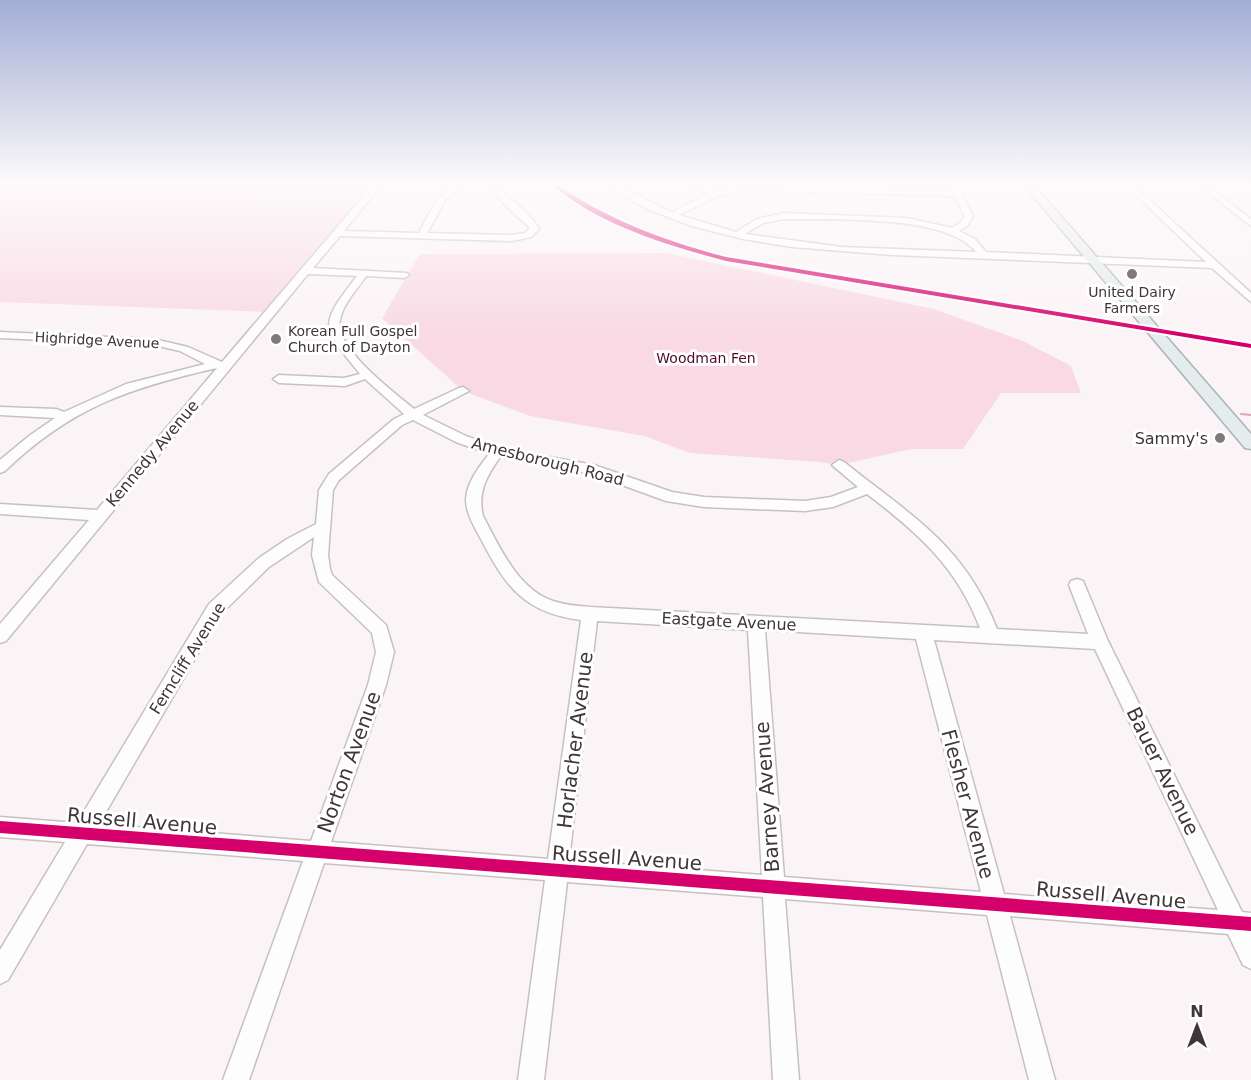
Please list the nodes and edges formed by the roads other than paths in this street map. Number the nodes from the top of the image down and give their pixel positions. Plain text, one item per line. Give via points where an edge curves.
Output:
1 (335, 234) edge
2 (405, 234) edge
3 (529, 234) edge
4 (741, 234) edge
5 (959, 234) edge
6 (1071, 234) edge
7 (1182, 234) edge
8 (422, 235) joint
9 (983, 255) junction
10 (1093, 260) junction
11 (1214, 265) junction
12 (306, 271) junction
13 (364, 273) junction
14 (404, 274) dead end
15 (1251, 298) edge
16 (0, 335) edge
17 (220, 365) junction
18 (367, 375) junction
19 (279, 379) dead end
20 (462, 391) dead end
21 (0, 411) edge
22 (412, 414) junction
23 (64, 417) junction
24 (1251, 444) edge
25 (497, 452) junction
26 (839, 465) dead end
27 (0, 468) edge
28 (867, 489) junction
29 (0, 509) edge
30 (100, 515) junction
31 (322, 527) junction
32 (1077, 585) dead end
33 (590, 614) junction
34 (756, 622) junction
35 (923, 632) junction
36 (991, 635) junction
37 (0, 636) edge
38 (1100, 642) junction
39 (0, 827) edge
40 (81, 834) junction
41 (317, 852) junction
42 (558, 870) junction
43 (772, 887) junction
44 (995, 903) junction
45 (1243, 923) edge
46 (1251, 957) edge
47 (0, 972) edge
48 (236, 1080) edge
49 (531, 1080) edge
50 (786, 1080) edge
51 (1042, 1080) edge

1 - 12 street, Kennedy Avenue
2 - 8 street
3 - 8 street via 512,238
4 - 9 street via 831,249
5 - 9 street via 972,241
6 - 10 main road
7 - 11 street
9 - 10 street
10 - 11 street
10 - 24 main road
11 - 15 street
12 - 13 street
12 - 17 street, Kennedy Avenue
13 - 14 street
13 - 18 street, Amesborough Road via 332,325 336,337
16 - 17 street, Highridge Avenue via 154,342 184,349
17 - 23 street via 133,385
17 - 30 street, Kennedy Avenue
18 - 19 street via 345,382
18 - 22 street, Amesborough Road
20 - 22 street
21 - 23 street via 56,413
22 - 25 street, Amesborough Road
22 - 31 street via 334,477 326,490
23 - 27 street
25 - 28 street, Amesborough Road via 594,470 671,497 704,502 805,506 833,502
25 - 33 street, Eastgate Avenue via 479,477 472,497 476,516 497,554 516,583 532,598 554,608
26 - 28 street
28 - 36 street via 920,529 949,558 975,597
29 - 30 street
30 - 37 street, Kennedy Avenue
31 - 40 street, Ferncliff Avenue via 245,577 215,609
31 - 41 street, Norton Avenue via 320,555 325,578 380,630 385,652 377,685
32 - 38 street, Bauer Avenue
33 - 34 street, Eastgate Avenue
33 - 42 street, Horlacher Avenue
34 - 35 street, Eastgate Avenue
34 - 43 street, Barney Avenue
35 - 36 street, Eastgate Avenue
35 - 44 street, Flesher Avenue
36 - 38 street, Eastgate Avenue
38 - 45 street, Bauer Avenue
39 - 40 street, Russell Avenue
40 - 41 street, Russell Avenue
40 - 47 street, Ferncliff Avenue
41 - 42 street, Russell Avenue
41 - 48 street, Norton Avenue
42 - 43 street, Russell Avenue
42 - 49 street, Horlacher Avenue
43 - 44 street, Russell Avenue
43 - 50 street, Barney Avenue
44 - 45 street, Russell Avenue
44 - 51 street, Flesher Avenue
45 - 46 street, Bauer Avenue

